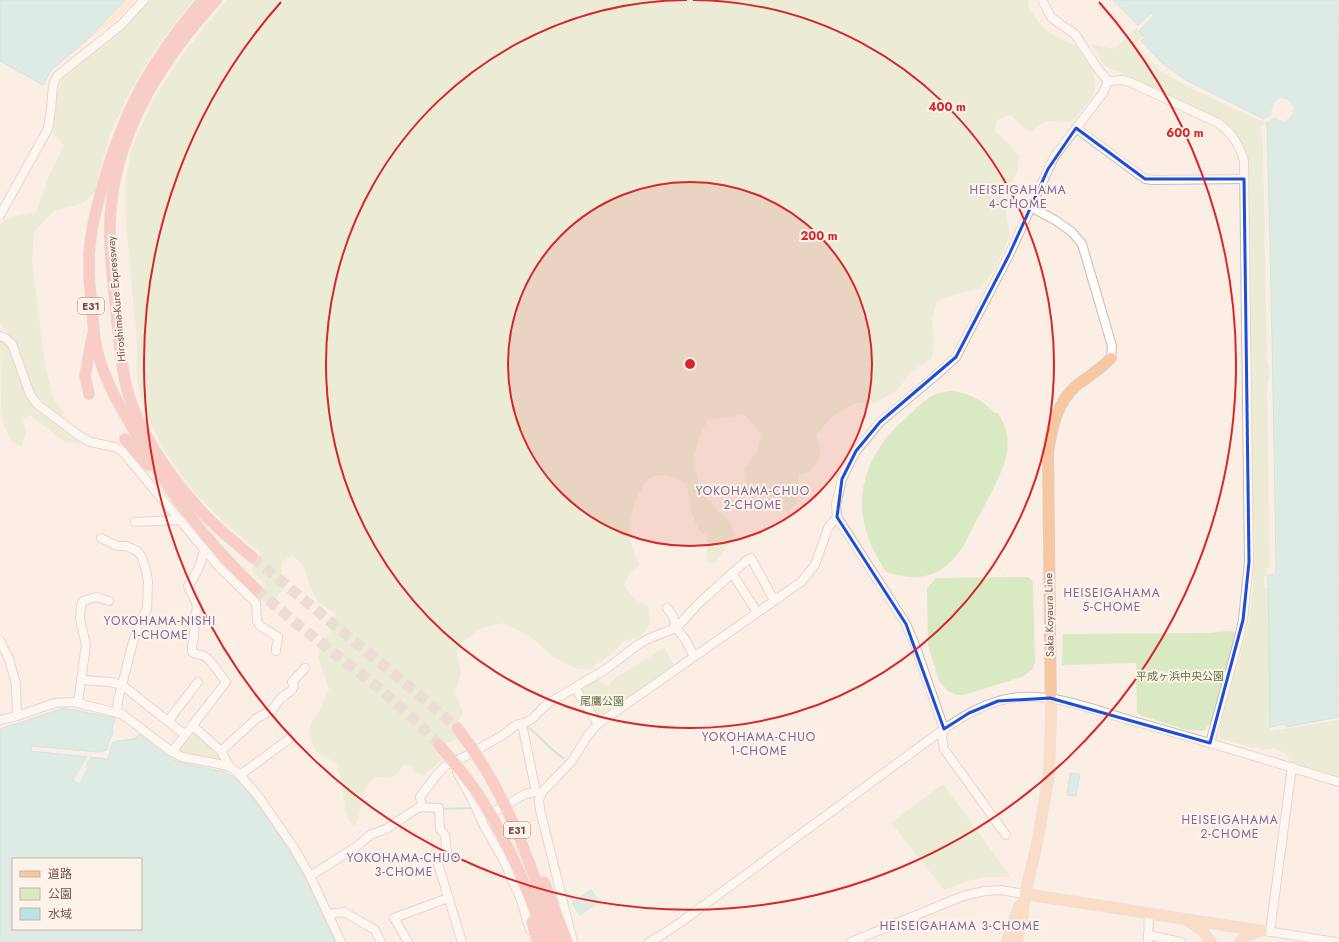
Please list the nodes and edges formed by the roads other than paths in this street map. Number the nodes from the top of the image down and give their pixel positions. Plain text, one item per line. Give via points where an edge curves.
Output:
1 (144, 0) edge
2 (203, 0) edge
3 (216, 0) edge
4 (1042, 0) edge
5 (1108, 81) junction
6 (1076, 128) junction
7 (1244, 179) junction
8 (1031, 207) junction
9 (0, 215) edge
10 (94, 330) junction
11 (0, 336) edge
12 (1111, 358) joint
13 (89, 394) dead end
14 (125, 439) dead end
15 (182, 515) junction
16 (836, 516) junction
17 (135, 522) dead end
18 (101, 538) dead end
19 (204, 550) junction
20 (252, 557) tunnel mouth
21 (732, 573) junction
22 (256, 589) tunnel mouth
23 (774, 600) junction
24 (109, 601) dead end
25 (667, 608) dead end
26 (757, 612) junction
27 (676, 628) junction
28 (0, 640) edge
29 (276, 652) dead end
30 (694, 656) junction
31 (305, 668) dead end
32 (82, 680) junction
33 (198, 682) dead end
34 (122, 685) junction
35 (575, 688) junction
36 (1050, 698) junction
37 (78, 703) junction
38 (118, 712) junction
39 (17, 716) junction
40 (0, 720) edge
41 (168, 721) junction
42 (522, 724) junction
43 (598, 724) junction
44 (192, 725) junction
45 (457, 728) tunnel mouth
46 (944, 729) junction
47 (184, 734) junction
48 (289, 739) dead end
49 (1210, 743) junction
50 (439, 745) tunnel mouth
51 (221, 751) junction
52 (172, 752) junction
53 (455, 765) junction
54 (230, 767) junction
55 (1292, 767) junction
56 (240, 775) junction
57 (494, 782) junction
58 (1339, 782) edge
59 (538, 793) junction
60 (422, 807) junction
61 (481, 819) junction
62 (1006, 835) dead end
63 (310, 876) junction
64 (1025, 894) junction
65 (448, 898) junction
66 (1149, 913) junction
67 (329, 914) junction
68 (1185, 919) junction
69 (1266, 931) junction
70 (1148, 939) edge
71 (1305, 940) edge
72 (654, 941) edge
73 (341, 942) edge
74 (380, 942) edge
75 (408, 942) edge
76 (462, 942) edge
77 (533, 942) edge
78 (538, 942) edge
79 (546, 942) edge
80 (556, 942) edge
81 (567, 942) edge
82 (573, 942) edge
83 (852, 942) edge
84 (1007, 942) edge
85 (1016, 942) edge
86 (1181, 942) edge
87 (1211, 942) edge
88 (1240, 942) edge
89 (1336, 942) edge

1 - 9 street via 121,25 57,76 53,85 48,129
2 - 10 highway, Hiroshima-Kure Expressway / E31 via 148,73 114,146 91,237 89,276
3 - 20 highway, Hiroshima-Kure Expressway / E31 via 162,68 131,128 119,162 112,196 111,268 123,371 131,403 138,418 163,463 181,487 212,522
4 - 5 street via 1051,16 1075,34
5 - 6 street via 1103,93
5 - 7 street via 1130,82 1218,123 1235,139 1240,149 1244,160
6 - 7 street via 1145,179
6 - 8 street via 1054,157
7 - 49 street via 1249,562 1246,599 1238,642
8 - 12 street via 1072,232 1082,244 1112,346
8 - 16 street via 956,357 880,422 856,451 842,479
10 - 13 highway via 85,376
10 - 15 highway, Hiroshima-Kure Expressway / E31 via 99,357 119,404
11 - 15 street via 12,344 30,394 37,404 90,442 122,451 138,472
12 - 36 main road, Saka Koyaura Line via 1076,386 1064,401 1053,426 1048,452
14 - 15 highway
15 - 17 street
15 - 19 street
15 - 22 highway, Hiroshima-Kure Expressway / E31
16 - 23 street via 828,528 815,564 801,582
16 - 46 street via 906,624
18 - 34 street via 117,546 126,546 137,551 146,570 148,610 140,620
19 - 29 street via 256,603 260,626 278,637
19 - 44 street via 195,577 188,586 197,608 192,652 209,660 226,682
21 - 23 street via 751,558
21 - 26 street
21 - 27 street
23 - 26 street
24 - 32 street via 96,596 83,601 81,605 80,619 86,645
25 - 27 street via 674,616
26 - 30 street
27 - 30 street
27 - 35 street via 639,644
28 - 39 street via 16,684
30 - 43 street
31 - 51 street via 292,682 292,690 281,698 272,710 257,718
32 - 34 street
32 - 37 street
33 - 41 street
34 - 38 street
34 - 41 street
35 - 42 street via 547,704 532,719
35 - 43 street
36 - 46 street via 1012,698 998,701 969,713
36 - 49 street
36 - 64 main road, Saka Koyaura Line via 1049,774
37 - 38 street
37 - 39 street via 55,703
38 - 52 street
39 - 40 street
41 - 47 street
42 - 53 street via 516,725
42 - 59 street
43 - 59 street via 572,761 542,792
44 - 47 street
44 - 51 street
45 - 57 highway, E31, bridge
46 - 62 street via 944,749
46 - 72 street
47 - 52 street
48 - 56 street
49 - 55 street
50 - 53 highway, E31, bridge
51 - 54 street
52 - 54 street via 182,757
53 - 60 street via 445,766 435,777 420,797
53 - 61 street
53 - 78 highway, bridge via 482,807 516,878
53 - 79 highway, E31, bridge via 486,806 510,851
54 - 56 street
55 - 58 street
55 - 69 street
56 - 63 street via 259,797
57 - 80 highway, E31, bridge via 519,835
57 - 81 highway, bridge via 521,829
59 - 61 street via 525,794
59 - 82 street
60 - 63 street via 386,829 370,835 356,847
60 - 65 street via 439,808 440,829 445,836 447,852 435,854
61 - 77 street via 504,861 521,900
63 - 67 street
64 - 66 main road
64 - 83 street via 1000,890 963,896
64 - 84 main road, Saka Koyaura Line
64 - 85 main road, Saka Koyaura Line via 1022,921
65 - 75 street via 394,918
65 - 76 street
66 - 68 main road
66 - 70 street
67 - 73 street
67 - 74 street via 344,912 375,930
68 - 69 main road
68 - 87 main road via 1202,930
69 - 71 street
69 - 88 main road via 1248,936
70 - 86 street
71 - 89 street

